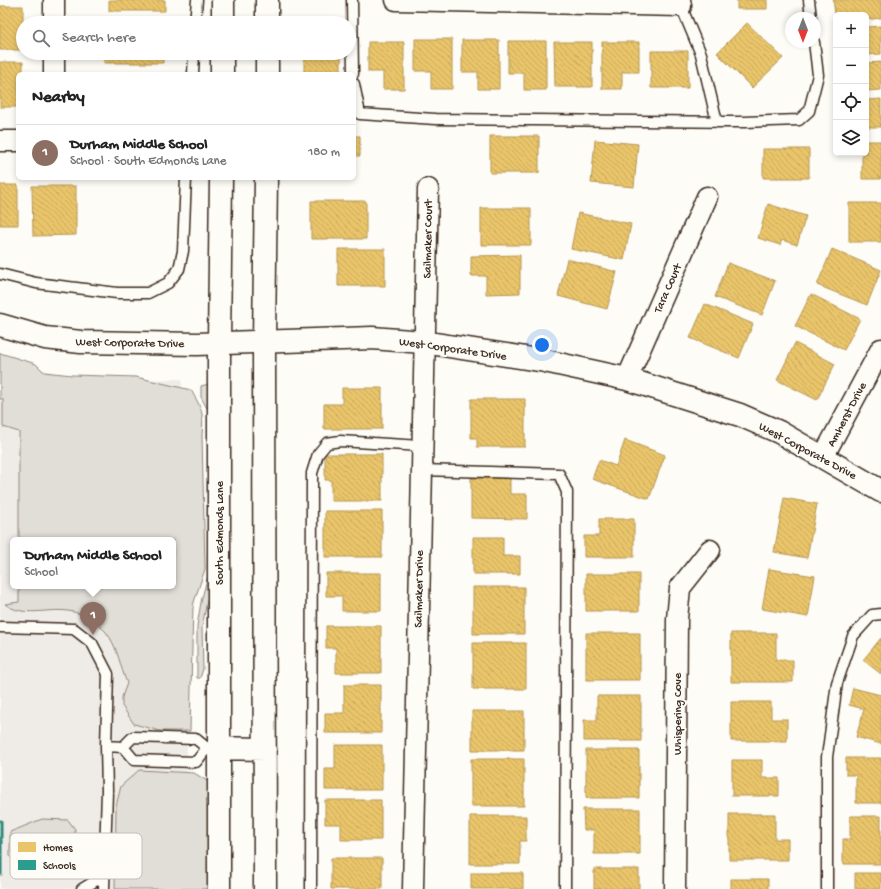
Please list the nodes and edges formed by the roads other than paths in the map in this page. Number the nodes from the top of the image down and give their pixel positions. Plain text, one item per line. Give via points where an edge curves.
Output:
1 (54, 0) edge
2 (197, 0) edge
3 (223, 0) edge
4 (267, 0) edge
5 (352, 0) edge
6 (396, 0) edge
7 (809, 0) edge
8 (681, 3) edge
9 (810, 12) edge
10 (54, 16) edge
11 (196, 16) edge
12 (223, 16) edge
13 (267, 16) edge
14 (352, 16) edge
15 (815, 48) edge
16 (54, 60) edge
17 (194, 60) edge
18 (222, 60) edge
19 (267, 60) edge
20 (353, 60) edge
21 (54, 72) edge
22 (193, 72) edge
23 (222, 72) edge
24 (268, 72) edge
25 (353, 72) edge
26 (356, 94) edge
27 (717, 122) junction
28 (0, 141) edge
29 (16, 141) edge
30 (186, 180) edge
31 (221, 180) edge
32 (266, 180) edge
33 (428, 189) dead end
34 (707, 197) dead end
35 (0, 274) edge
36 (426, 290) joint
37 (0, 325) edge
38 (264, 341) junction
39 (423, 342) junction
40 (219, 343) junction
41 (881, 349) edge
42 (627, 379) junction
43 (421, 446) junction
44 (823, 458) junction
45 (421, 470) junction
46 (881, 491) edge
47 (710, 550) dead end
48 (881, 614) edge
49 (0, 627) edge
50 (106, 746) junction
51 (123, 747) junction
52 (213, 748) junction
53 (265, 749) junction
54 (105, 833) edge
55 (98, 879) edge
56 (105, 879) edge
57 (82, 889) edge
58 (104, 889) edge
59 (219, 889) edge
60 (265, 889) edge
61 (311, 889) edge
62 (413, 889) edge
63 (565, 889) edge
64 (675, 889) edge
65 (827, 889) edge

1 - 10 street
2 - 11 lane
3 - 12 main road
4 - 13 main road
5 - 14 lane
6 - 8 street
7 - 9 lane
8 - 27 lane via 701,54
15 - 27 lane via 818,75 809,111 799,120
16 - 21 street
17 - 22 lane
18 - 23 main road
19 - 24 main road
20 - 25 lane
26 - 27 lane via 360,114 435,119
28 - 29 street
30 - 35 lane via 183,251 179,269 168,283 148,293 118,293 36,283
31 - 40 main road, South Edmonds Lane
32 - 38 main road
33 - 36 street, Sailmaker Court
34 - 42 street, Tara Court
36 - 39 street, Sailmaker Drive
37 - 40 main road, West Corporate Drive via 45,338 81,342
38 - 39 main road, West Corporate Drive via 372,338
38 - 40 main road, West Corporate Drive
38 - 53 main road
39 - 42 main road, West Corporate Drive via 545,361
39 - 43 street, Sailmaker Drive
40 - 52 main road, South Edmonds Lane
41 - 44 street, Amherst Drive
42 - 44 main road, West Corporate Drive via 740,415 780,432
43 - 45 street, Sailmaker Drive
43 - 61 lane via 340,441 327,443 318,454 312,473
44 - 46 main road, West Corporate Drive
45 - 62 street, Sailmaker Drive
45 - 63 lane via 559,474 567,492
47 - 64 street, Whispering Cove via 680,588 677,619
48 - 65 lane via 872,615 853,636 837,683 826,757
49 - 50 lane via 74,629 92,642 108,674
50 - 51 lane
50 - 54 lane
51 - 52 lane via 133,737 196,739
51 - 52 lane via 134,760 196,762
52 - 53 main road
52 - 59 main road, South Edmonds Lane
53 - 60 main road
55 - 57 lane
56 - 58 lane

